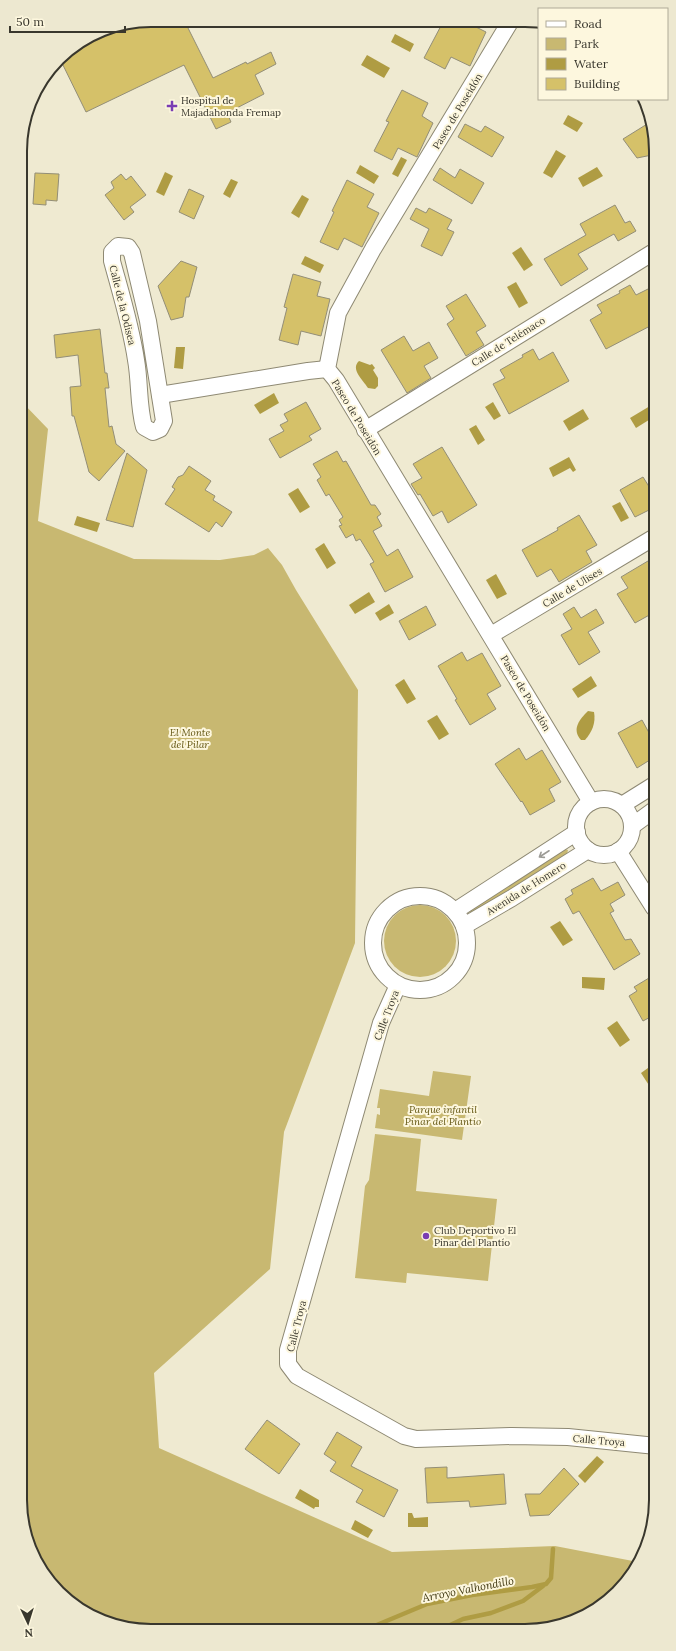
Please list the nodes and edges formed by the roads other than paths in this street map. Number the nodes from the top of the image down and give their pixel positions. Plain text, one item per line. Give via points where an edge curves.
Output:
1 (507, 27) edge
2 (649, 255) edge
3 (327, 370) junction
4 (160, 396) junction
5 (365, 430) junction
6 (649, 540) edge
7 (491, 635) junction
8 (649, 788) edge
9 (591, 802) junction
10 (622, 805) junction
11 (649, 814) edge
12 (632, 826) junction
13 (577, 832) junction
14 (588, 850) junction
15 (618, 851) junction
16 (649, 900) edge
17 (455, 911) junction
18 (464, 926) junction
19 (398, 985) junction
20 (649, 1445) edge

1 - 3 street, Paseo de Poseidón via 373,249 338,313
2 - 5 street, Calle de Telémaco
3 - 4 street via 308,370
3 - 5 street, Paseo de Poseidón via 336,380
4 - 4 street, Calle de la Odisea via 148,321 132,253 128,247 118,246 112,252 112,261 130,323 141,418 144,427 152,432 160,429 164,421
5 - 7 street, Paseo de Poseidón
6 - 7 street, Calle de Ulises
7 - 9 street, Paseo de Poseidón
8 - 10 street
9 - 10 street via 607,799
9 - 13 street via 579,815 576,823
10 - 12 street via 629,814
11 - 12 street
12 - 15 street via 629,840
13 - 14 street
13 -> 17 street, Avenida de Homero
14 - 15 street via 603,855
14 - 18 street, Avenida de Homero
15 - 16 street
17 - 18 street, Calle Troya
17 - 19 street, Calle Troya via 442,902 427,897 411,898 397,903 386,912 378,924 374,937 374,951 379,965
18 - 19 street, Calle Troya via 466,954 461,968 452,978 440,986 426,990 412,990
19 - 20 street, Calle Troya via 375,1043 288,1350 288,1364 297,1376 404,1436 416,1439 568,1437

